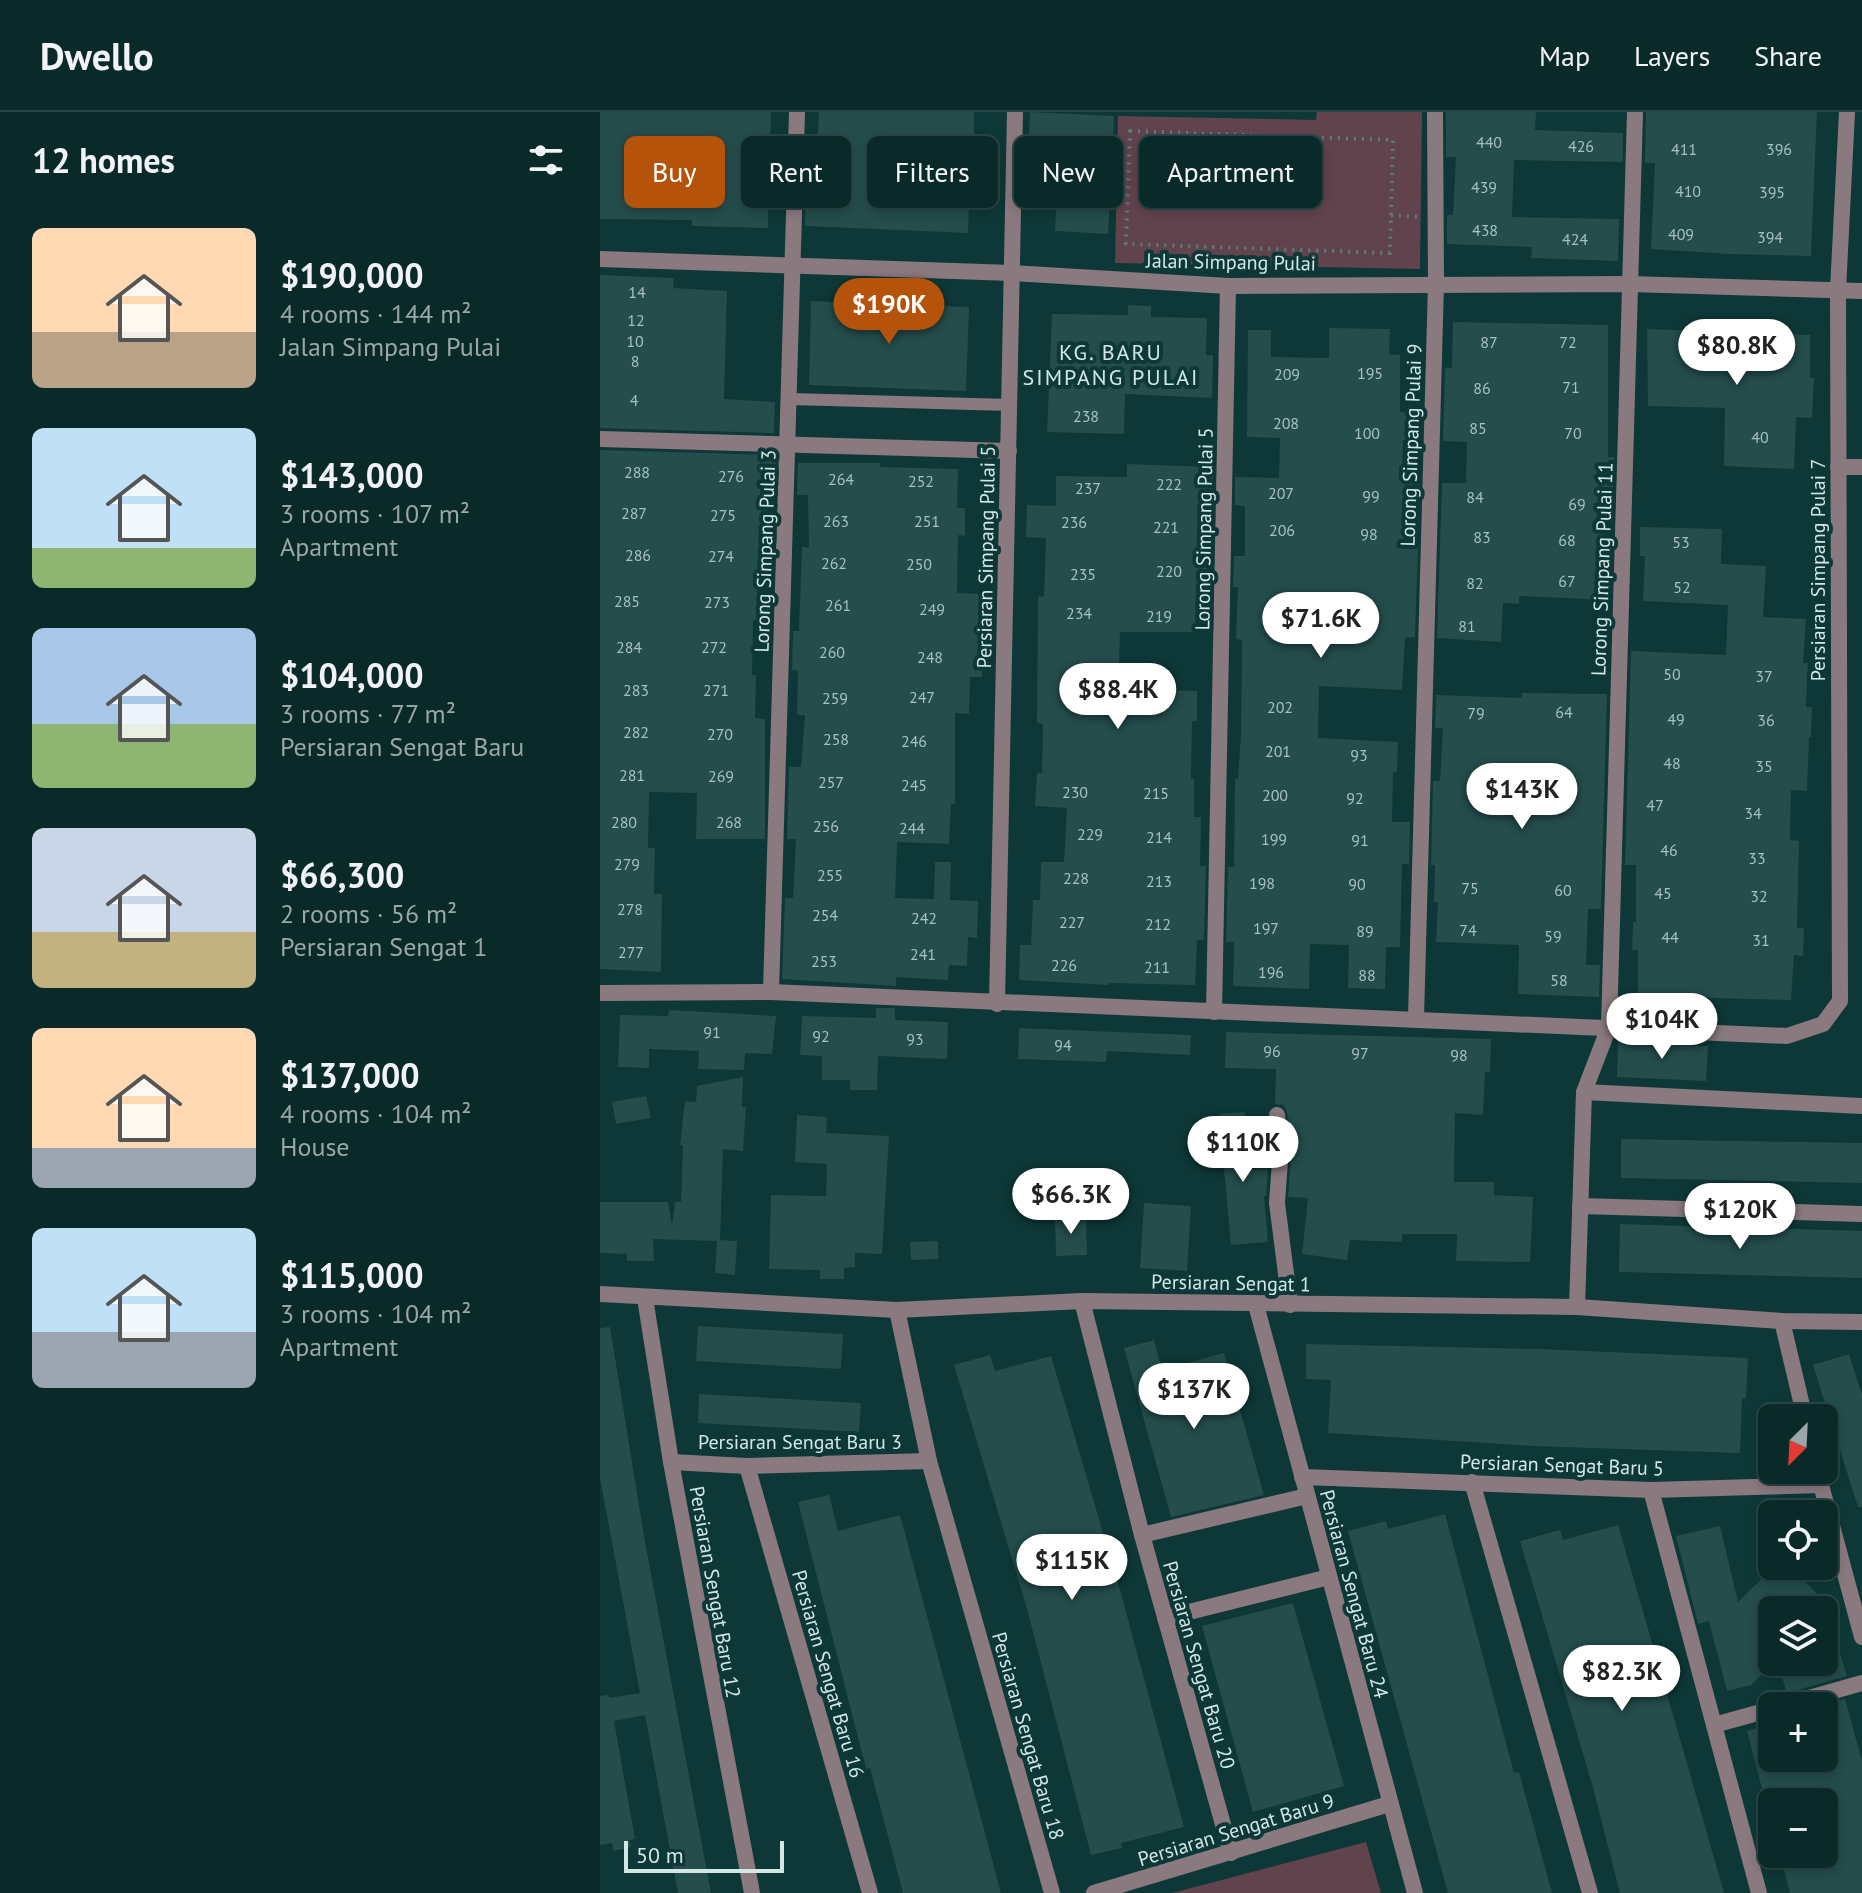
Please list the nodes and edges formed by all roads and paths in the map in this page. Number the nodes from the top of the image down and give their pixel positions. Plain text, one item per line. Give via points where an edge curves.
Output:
1 (797, 112) edge
2 (1015, 112) edge
3 (1435, 112) edge
4 (1635, 112) edge
5 (1847, 112) edge
6 (1391, 215) junction
7 (1435, 218) junction
8 (600, 259) edge
9 (794, 266) junction
10 (1012, 273) junction
11 (1436, 283) junction
12 (1630, 284) junction
13 (1228, 286) junction
14 (1838, 290) junction
15 (1862, 291) edge
16 (790, 399) junction
17 (1010, 405) junction
18 (600, 439) edge
19 (788, 443) junction
20 (1009, 451) junction
21 (1838, 467) junction
22 (1862, 467) edge
23 (771, 992) junction
24 (600, 993) edge
25 (997, 1004) junction
26 (1214, 1012) junction
27 (1416, 1018) junction
28 (1609, 1027) junction
29 (1584, 1092) junction
30 (1862, 1106) edge
31 (1277, 1115) dead end
32 (1580, 1206) junction
33 (1862, 1214) edge
34 (600, 1294) edge
35 (645, 1298) junction
36 (1082, 1301) junction
37 (1256, 1305) junction
38 (1290, 1305) junction
39 (1577, 1307) junction
40 (897, 1310) junction
41 (1782, 1321) junction
42 (1862, 1322) edge
43 (1802, 1404) edge
44 (929, 1461) junction
45 (671, 1462) junction
46 (747, 1466) junction
47 (1302, 1477) junction
48 (1472, 1482) junction
49 (1758, 1482) edge
50 (1821, 1484) edge
51 (1651, 1490) junction
52 (1307, 1496) junction
53 (1142, 1535) junction
54 (1329, 1577) junction
55 (1165, 1618) junction
56 (1862, 1637) edge
57 (1862, 1683) edge
58 (1830, 1692) edge
59 (1758, 1713) edge
60 (1714, 1725) junction
61 (1389, 1804) junction
62 (1231, 1853) junction
63 (752, 1893) edge
64 (870, 1893) edge
65 (1052, 1893) edge
66 (1094, 1893) edge
67 (1415, 1893) edge
68 (1590, 1893) edge
69 (1759, 1893) edge

1 - 9 street, Lorong Simpang Pulai 3
2 - 10 street, Persiaran Simpang Pulai 5
3 - 7 street, Lorong Simpang Pulai 9
4 - 12 street, Lorong Simpang Pulai 11
5 - 14 street, Persiaran Simpang Pulai 7
6 - 6 path via 1393,140 1130,131 1126,244 1390,253
6 - 7 path
7 - 11 street, Lorong Simpang Pulai 9
8 - 9 street, Jalan Simpang Pulai
9 - 10 street, Jalan Simpang Pulai
9 - 16 street, Lorong Simpang Pulai 3
10 - 13 street, Jalan Simpang Pulai
10 - 17 street, Persiaran Simpang Pulai 5
11 - 12 street, Jalan Simpang Pulai
11 - 13 street, Jalan Simpang Pulai
11 - 27 street, Lorong Simpang Pulai 9
12 - 14 street, Jalan Simpang Pulai
12 - 28 street, Lorong Simpang Pulai 11
13 - 26 street, Lorong Simpang Pulai 5
14 - 15 street, Jalan Simpang Pulai
14 - 21 street, Persiaran Simpang Pulai 7
16 - 17 lane
16 - 19 street, Lorong Simpang Pulai 3
17 - 20 street, Persiaran Simpang Pulai 5
18 - 19 street
19 - 20 street
19 - 23 street, Lorong Simpang Pulai 3
20 - 25 street, Persiaran Simpang Pulai 5
21 - 22 street
21 - 28 street, Persiaran Simpang Pulai 7 via 1840,1001 1823,1024 1787,1036
23 - 24 street
23 - 25 street
25 - 26 street
26 - 27 street
27 - 28 street
28 - 29 street, Lorong Simpang Pulai 11
29 - 30 street
29 - 32 street, Lorong Simpang Pulai 11
31 - 38 street via 1277,1203
32 - 33 street
32 - 39 street, Lorong Simpang Pulai 11
34 - 35 street, Persiaran Sengat 1
35 - 40 street, Persiaran Sengat 1
35 - 45 street, Persiaran Sengat Baru 12
36 - 37 street, Persiaran Sengat 1
36 - 40 street, Persiaran Sengat 1
36 - 53 street, Persiaran Sengat Baru 20
37 - 38 street, Persiaran Sengat 1
37 - 47 street, Persiaran Sengat Baru 24
38 - 39 street, Persiaran Sengat 1
39 - 41 street, Persiaran Sengat 1
40 - 44 street, Persiaran Sengat Baru 18
41 - 42 street, Persiaran Sengat 1
41 - 43 street
44 - 46 street, Persiaran Sengat Baru 3
44 - 65 street, Persiaran Sengat Baru 18
45 - 46 street, Persiaran Sengat Baru 3
45 - 63 street, Persiaran Sengat Baru 12
46 - 64 street, Persiaran Sengat Baru 16
47 - 48 street, Persiaran Sengat Baru 5
47 - 52 street, Persiaran Sengat Baru 24
48 - 51 street, Persiaran Sengat Baru 5
48 - 68 street
49 - 51 street, Persiaran Sengat Baru 5
50 - 56 street
51 - 60 street
52 - 53 street
52 - 54 street, Persiaran Sengat Baru 24
53 - 55 street, Persiaran Sengat Baru 20
54 - 55 street
54 - 61 street, Persiaran Sengat Baru 24
55 - 62 street, Persiaran Sengat Baru 20
57 - 58 street
59 - 60 street
60 - 69 street
61 - 62 street, Persiaran Sengat Baru 9
61 - 67 street, Persiaran Sengat Baru 24
62 - 66 street, Persiaran Sengat Baru 9

